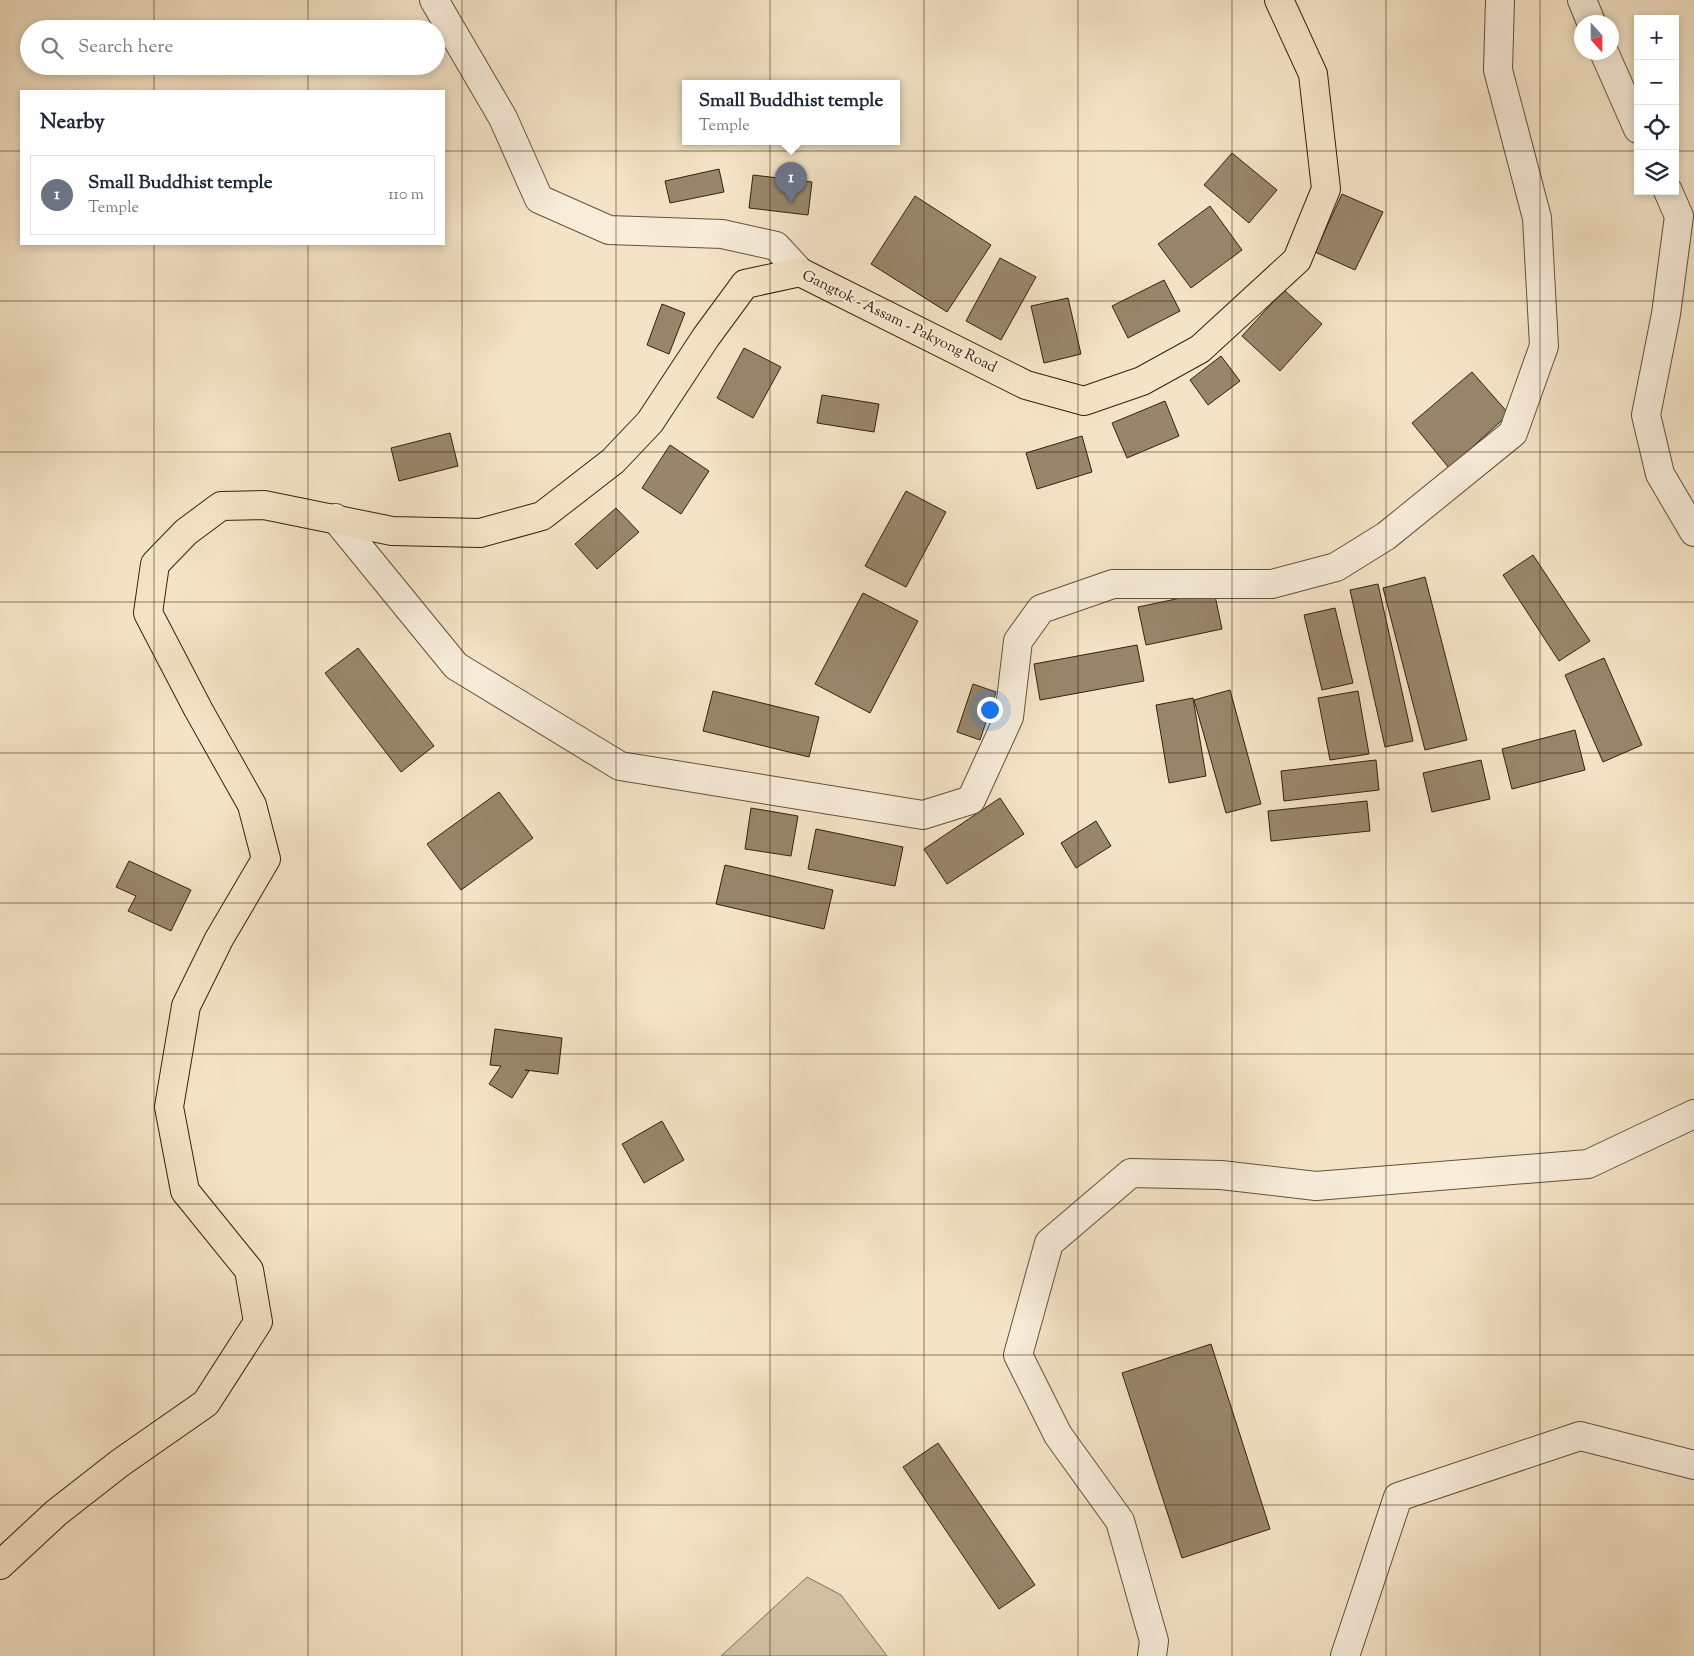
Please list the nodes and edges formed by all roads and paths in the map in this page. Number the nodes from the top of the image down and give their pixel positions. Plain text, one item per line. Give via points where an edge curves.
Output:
1 (434, 0) edge
2 (1279, 0) edge
3 (1500, 0) edge
4 (1582, 0) edge
5 (1588, 15) edge
6 (1608, 60) edge
7 (1634, 120) edge
8 (1670, 195) edge
9 (800, 272) junction
10 (335, 518) junction
11 (1694, 532) edge
12 (1694, 1114) edge
13 (1694, 1465) edge
14 (0, 1566) edge
15 (1152, 1656) edge
16 (1345, 1656) edge

1 - 9 street via 503,118 539,199 609,230 722,234 776,246
2 - 9 main road, Gangtok - Assam - Pakyong Road via 1313,74 1326,189 1296,260 1200,349 1142,380 1084,401 1026,385
3 - 10 street via 1498,70 1537,218 1544,346 1512,433 1386,536 1336,567 1272,584 1113,584 1041,609 1018,641 1009,717 971,800 923,815 620,766 456,666
4 - 5 street
6 - 7 street
8 - 11 street via 1680,216 1666,314 1646,415 1660,474
9 - 10 main road, Gangtok - Assam - Pakyong Road via 745,284 650,422 613,461 542,516 480,534 392,531
10 - 14 main road, Gangtok - Assam - Pakyong Road via 264,505 221,506 186,532 155,564 148,613 252,804 266,859 219,939 186,1006 169,1108 185,1191 248,1270 258,1322 206,1403 56,1513
12 - 15 street via 1588,1164 1316,1186 1221,1175 1131,1173 1049,1243 1018,1354 1058,1435 1120,1522 1154,1641
13 - 16 street via 1580,1436 1398,1497

